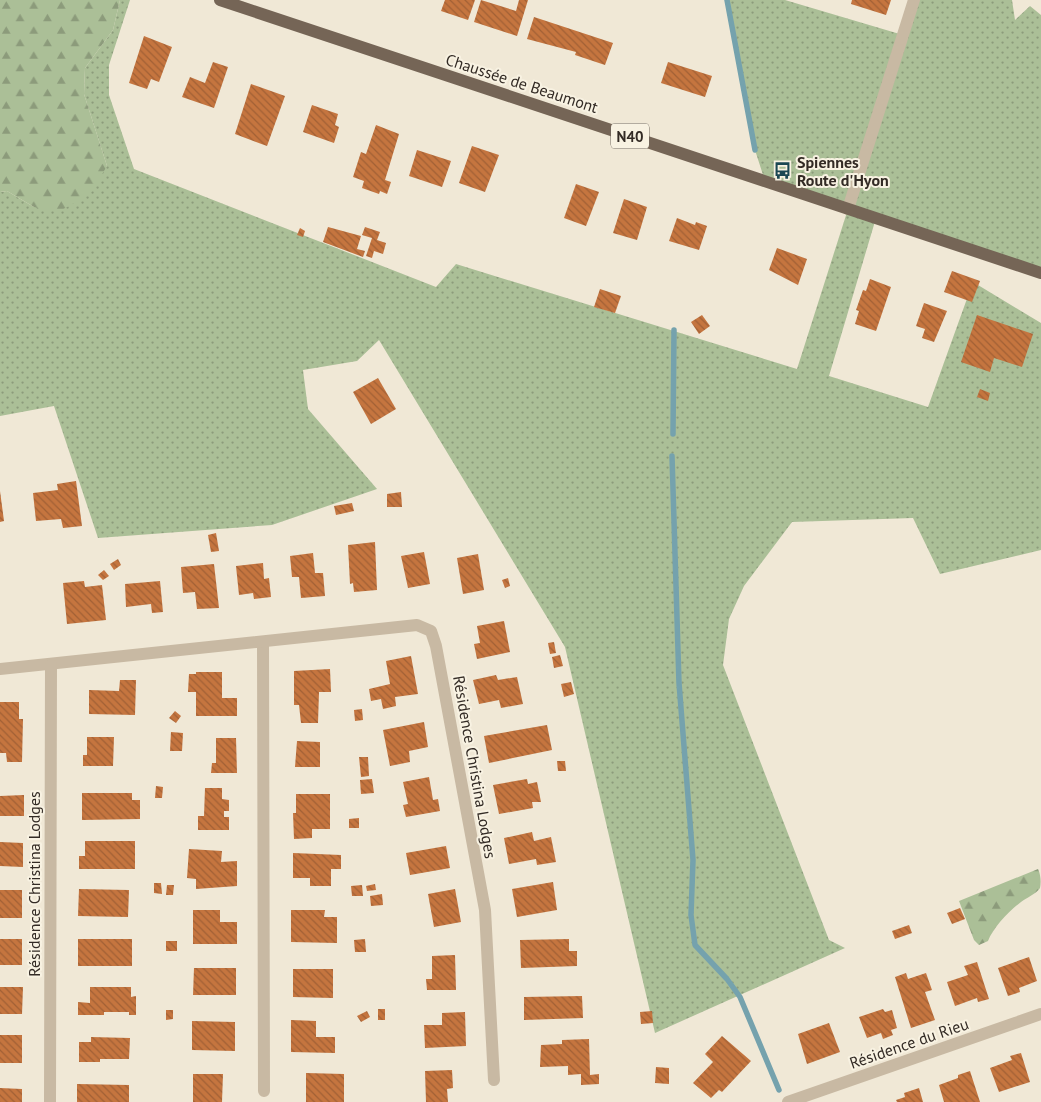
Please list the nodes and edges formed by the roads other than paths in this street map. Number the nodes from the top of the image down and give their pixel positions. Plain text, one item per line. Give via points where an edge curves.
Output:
1 (220, 0) edge
2 (914, 0) edge
3 (848, 208) junction
4 (1041, 273) edge
5 (263, 642) junction
6 (51, 665) junction
7 (0, 670) edge
8 (1041, 1014) edge
9 (494, 1080) dead end
10 (264, 1091) dead end
11 (50, 1102) edge
12 (788, 1102) edge

1 - 3 main road, Chaussée de Beaumont / N40
2 - 3 street
3 - 4 main road, Chaussée de Beaumont / N40
5 - 6 street, Résidence Christina Lodges
5 - 9 street, Résidence Christina Lodges via 417,625 431,631 485,910
5 - 10 street
6 - 7 street, Résidence Christina Lodges
6 - 11 street, Résidence Christina Lodges
8 - 12 street, Résidence du Rieu

